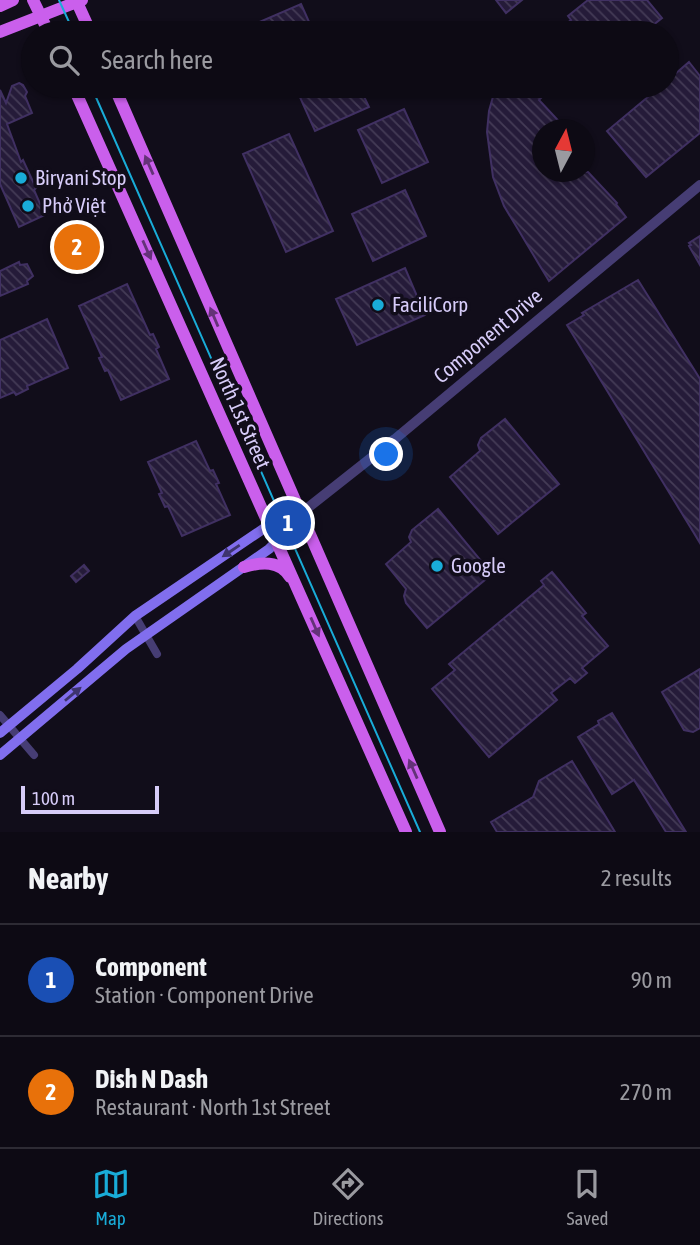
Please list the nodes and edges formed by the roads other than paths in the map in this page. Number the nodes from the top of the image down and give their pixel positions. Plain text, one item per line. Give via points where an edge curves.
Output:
1 (13, 0) edge
2 (33, 0) edge
3 (78, 1) edge
4 (0, 6) edge
5 (40, 16) junction
6 (28, 21) edge
7 (43, 21) edge
8 (86, 21) edge
9 (21, 24) edge
10 (0, 32) edge
11 (78, 98) edge
12 (119, 98) edge
13 (700, 185) edge
14 (300, 514) junction
15 (269, 526) junction
16 (277, 542) junction
17 (244, 567) junction
18 (298, 589) junction
19 (135, 617) junction
20 (145, 635) junction
21 (157, 654) dead end
22 (0, 715) edge
23 (4, 729) edge
24 (20, 738) junction
25 (0, 755) edge
26 (34, 755) dead end
27 (406, 832) edge
28 (440, 832) edge

1 - 4 main road
2 - 5 main road
3 - 5 main road
3 - 8 main road
5 - 6 main road
5 - 7 main road
9 - 10 main road
11 -> 15 main road, North 1st Street
14 -> 12 main road, North 1st Street
13 - 14 street, Component Drive
14 - 15 main road, Component Drive
14 - 16 main road, Component Drive
28 -> 14 main road, North 1st Street
15 - 16 main road, North 1st Street
15 -> 19 main road, Component Drive
16 - 17 main road, Component Drive
16 - 18 main road, North 1st Street
17 - 18 main road via 259,563 286,569
17 - 20 main road, Component Drive
18 -> 27 main road, North 1st Street
19 - 20 street
19 - 23 main road, Component Drive
20 - 21 street
24 -> 20 main road, Component Drive
22 - 23 street
23 - 24 street
24 - 25 main road, Component Drive
24 - 26 street

